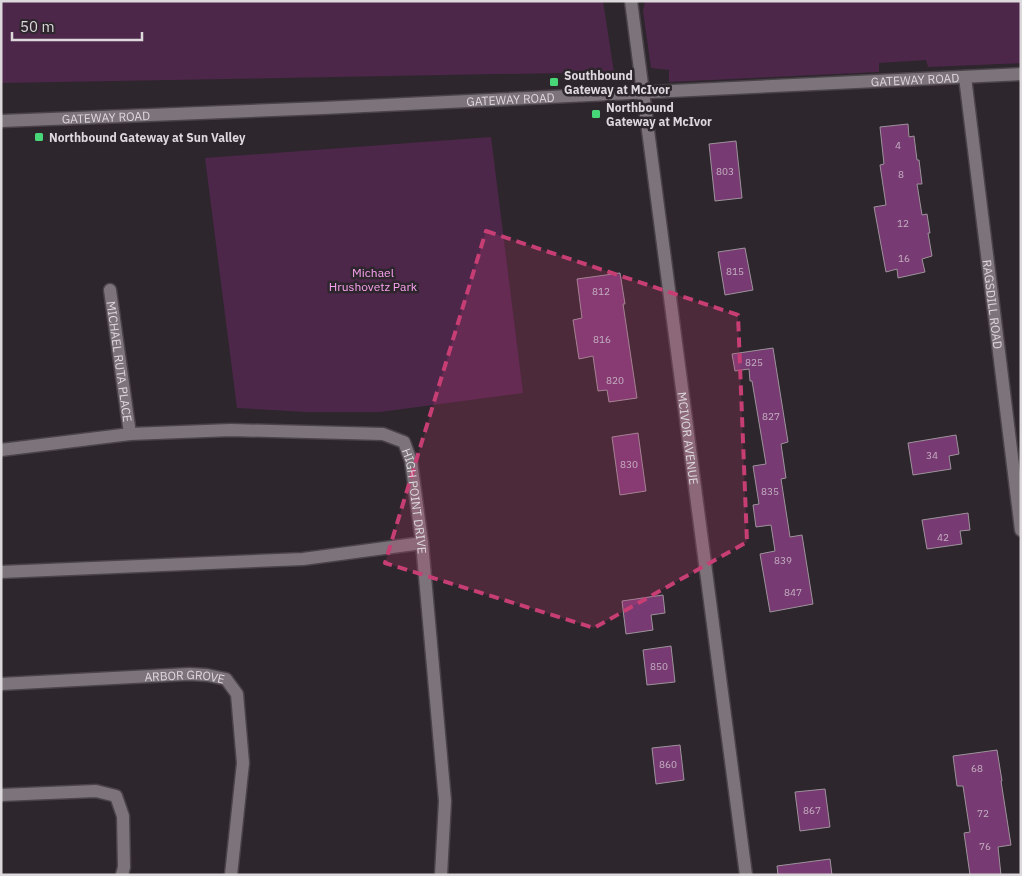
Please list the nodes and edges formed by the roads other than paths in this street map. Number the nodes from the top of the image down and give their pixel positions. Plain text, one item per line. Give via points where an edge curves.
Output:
1 (631, 1) edge
2 (1021, 74) edge
3 (965, 77) junction
4 (643, 92) junction
5 (1, 121) edge
6 (110, 290) dead end
7 (130, 434) junction
8 (1, 450) edge
9 (1021, 530) edge
10 (422, 543) junction
11 (1, 572) edge
12 (1, 684) edge
13 (1, 795) edge
14 (122, 875) edge
15 (231, 875) edge
16 (441, 875) edge
17 (746, 875) edge

1 - 4 street, MCIVOR AVENUE
2 - 3 street, GATEWAY ROAD
3 - 4 street, GATEWAY ROAD
3 - 9 street, RAGSDILL ROAD
4 - 5 street, GATEWAY ROAD
4 - 17 street, MCIVOR AVENUE
6 - 7 street, MICHAEL RUTA PLACE
7 - 8 street, HIGH POINT DRIVE
7 - 10 street, HIGH POINT DRIVE via 231,430 384,434 404,442 411,461
10 - 11 street via 303,559
10 - 16 street, HIGH POINT DRIVE via 445,801
12 - 15 street, ARBOR GROVE via 189,674 226,679 237,694 242,763
13 - 14 street via 96,791 116,796 123,816

